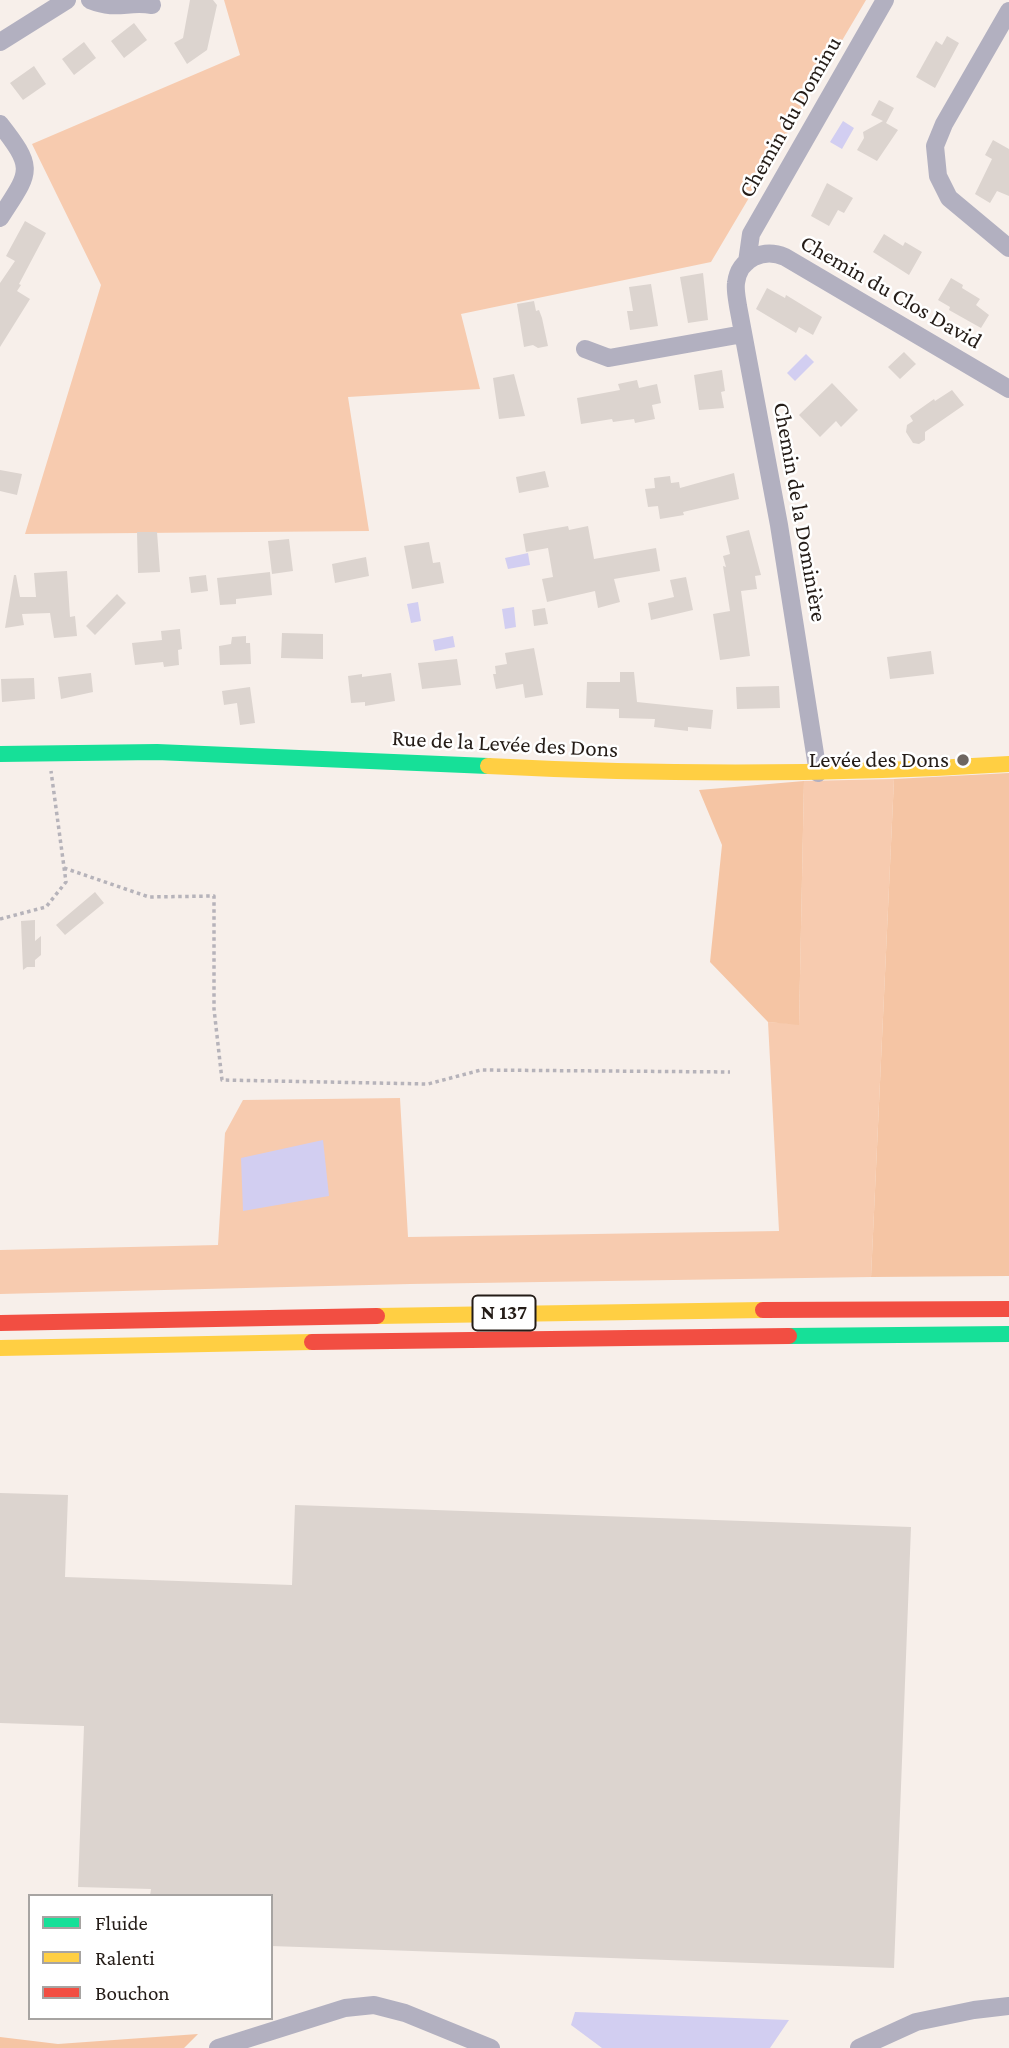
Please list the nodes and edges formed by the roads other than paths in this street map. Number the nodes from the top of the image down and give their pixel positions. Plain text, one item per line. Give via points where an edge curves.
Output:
1 (67, 0) edge
2 (90, 0) edge
3 (885, 0) edge
4 (152, 5) dead end
5 (1009, 11) edge
6 (0, 42) edge
7 (0, 124) edge
8 (0, 218) edge
9 (1009, 248) edge
10 (747, 262) junction
11 (743, 334) junction
12 (585, 349) dead end
13 (1009, 368) edge
14 (1006, 388) edge
15 (0, 754) edge
16 (1009, 764) edge
17 (818, 773) junction
18 (1009, 1309) edge
19 (0, 1323) edge
20 (1009, 1334) edge
21 (0, 1348) edge
22 (1009, 2006) edge
23 (218, 2048) edge
24 (491, 2048) edge
25 (859, 2048) edge

1 - 6 street
2 - 4 street via 106,6
3 - 10 street, Chemin du Dominu via 751,234
5 - 9 street via 935,146 939,176 949,198
7 - 8 street via 27,165 23,182
10 - 11 street, Chemin de la Dominière via 736,279
10 - 14 street, Chemin du Clos David via 768,252 785,257
11 - 12 street via 609,358
11 - 17 street, Chemin de la Dominière
13 - 14 street
15 - 17 main road, Rue de la Levée des Dons via 178,751 630,772
16 - 17 main road, Rue de la Levée des Dons
18 - 19 main road, N 137 via 606,1311
20 - 21 main road, N 137
22 - 25 street via 916,2022
23 - 24 street via 345,2008 374,2006 405,2013

